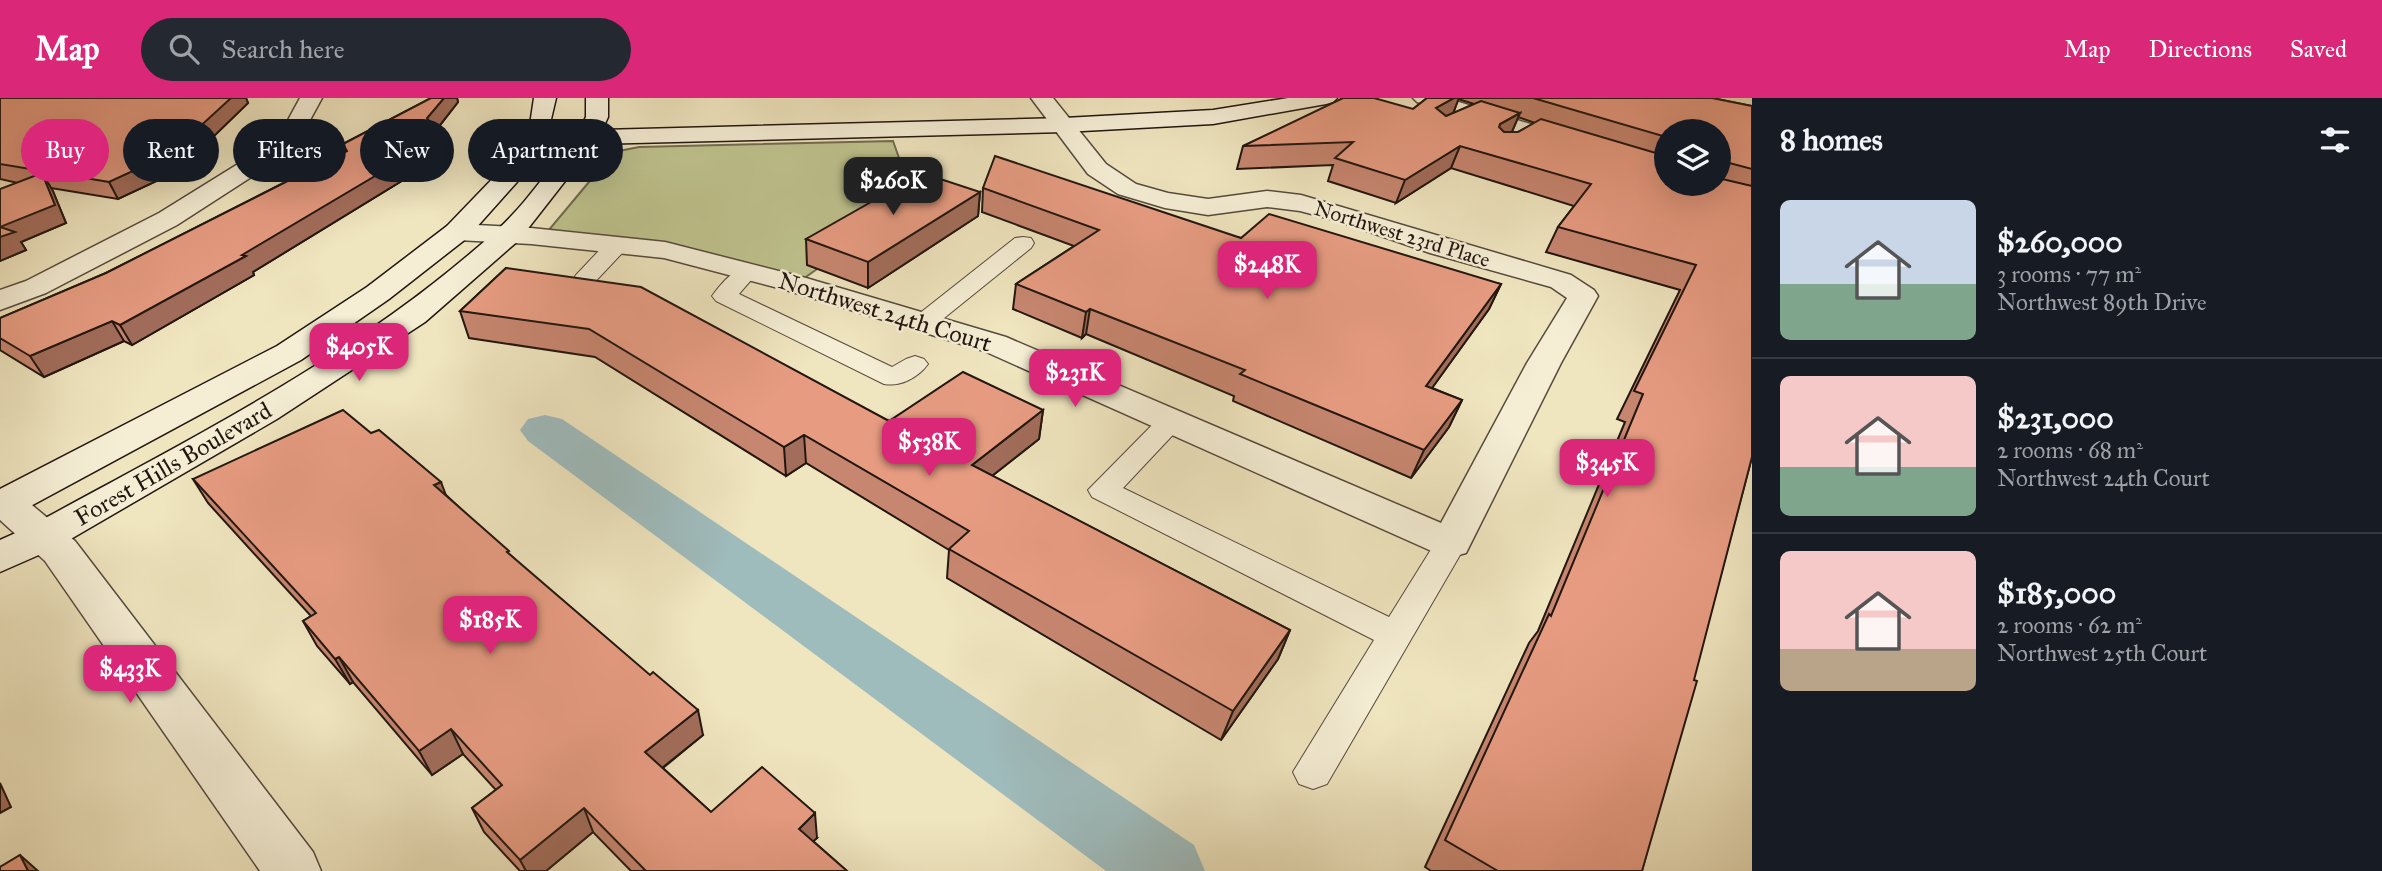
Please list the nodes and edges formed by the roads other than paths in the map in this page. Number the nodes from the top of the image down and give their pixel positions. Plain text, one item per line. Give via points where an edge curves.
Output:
1 (312, 98) edge
2 (1198, 98) edge
3 (1326, 98) edge
4 (1424, 98) edge
5 (1052, 110) edge
6 (1471, 113) junction
7 (594, 117) edge
8 (540, 118) edge
9 (1450, 125) edge
10 (1654, 171) edge
11 (457, 232) junction
12 (509, 234) junction
13 (1023, 243) dead end
14 (617, 245) junction
15 (747, 272) junction
16 (584, 279) edge
17 (0, 302) edge
18 (924, 322) junction
19 (915, 364) dead end
20 (1171, 422) junction
21 (3, 505) edge
22 (43, 537) junction
23 (1451, 543) junction
24 (0, 557) edge
25 (1396, 636) junction
26 (1313, 772) dead end
27 (293, 871) edge

1 - 17 street via 296,125 247,169 167,219
2 - 5 street
3 - 5 street via 1213,117
4 - 6 street
5 - 7 street
5 - 23 street, Northwest 23rd Place via 1097,169 1127,189 1208,207 1267,199 1301,203 1561,281 1583,296
6 - 9 lane
6 - 10 street via 1521,137
7 - 8 street
7 - 12 street, Forest Hills Boulevard
8 - 11 street, Forest Hills Boulevard via 508,177
11 - 12 street, Northwest 24th Court
11 - 21 street, Forest Hills Boulevard via 289,353
12 - 14 street, Northwest 24th Court
12 - 22 street, Forest Hills Boulevard via 414,315 265,412
13 - 18 lane
14 - 15 street, Northwest 24th Court via 665,250
14 - 16 lane
15 - 18 street, Northwest 24th Court
15 - 19 lane via 724,296 893,377
18 - 20 street, Northwest 24th Court via 995,344
20 - 23 street, Northwest 24th Court
20 - 25 lane via 1103,489
21 - 22 street
22 - 24 street, Forest Hills Boulevard
22 - 27 street via 60,551
23 - 25 lane
25 - 26 lane

